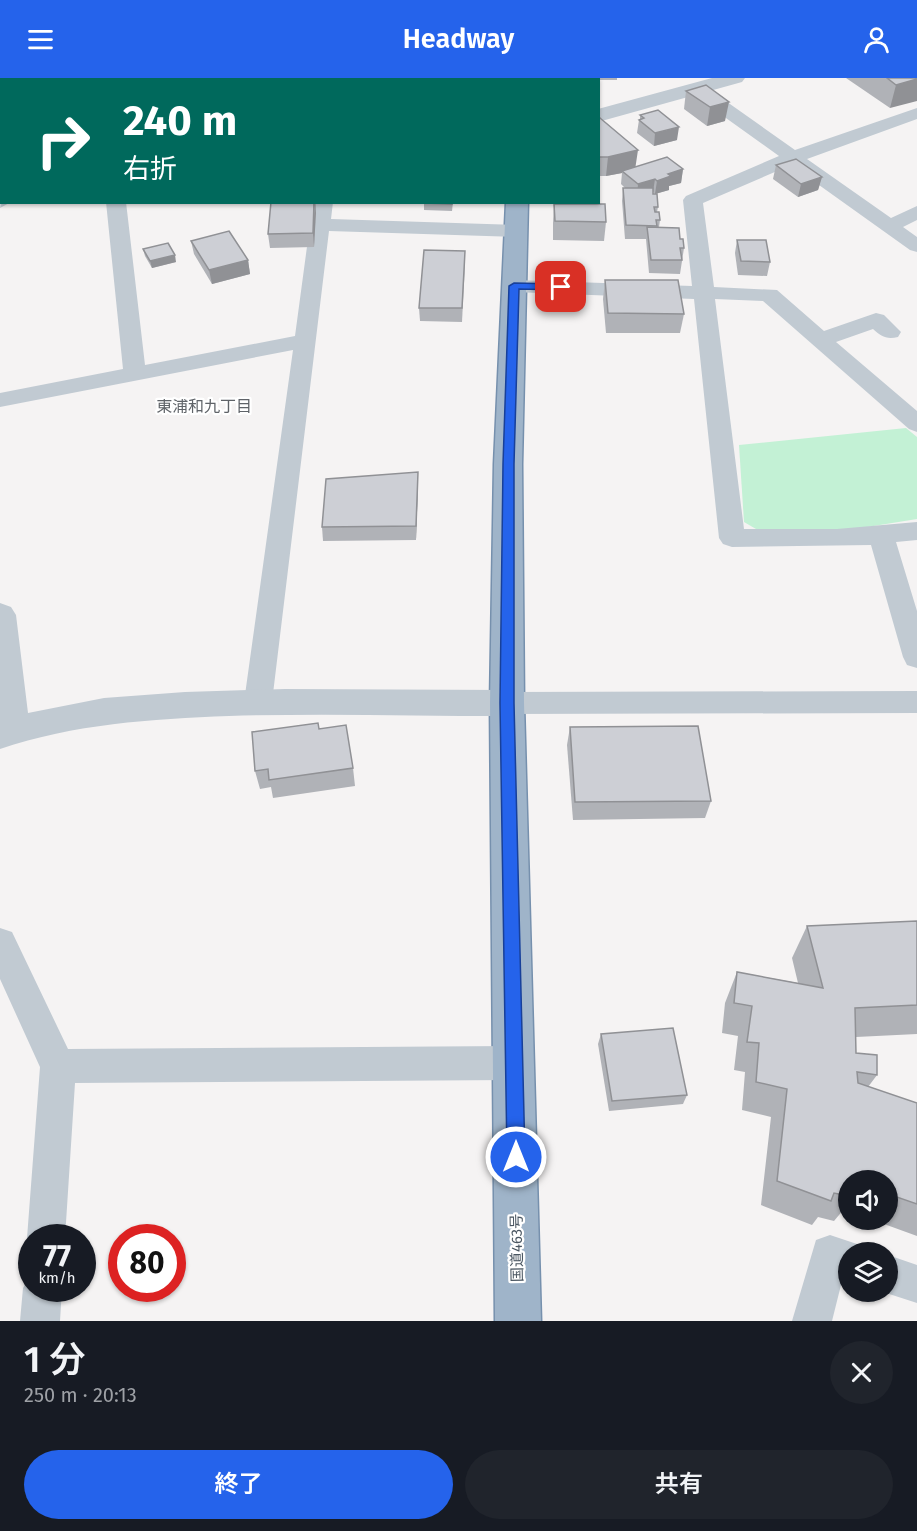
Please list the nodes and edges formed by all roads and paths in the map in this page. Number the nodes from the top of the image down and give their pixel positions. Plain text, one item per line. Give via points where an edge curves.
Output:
1 (735, 78) edge
2 (697, 89) junction
3 (917, 113) edge
4 (600, 115) edge
5 (794, 157) junction
6 (116, 204) edge
7 (917, 212) edge
8 (322, 214) edge
9 (517, 217) edge
10 (890, 225) junction
11 (917, 246) edge
12 (514, 286) junction
13 (703, 292) junction
14 (890, 332) dead end
15 (820, 340) junction
16 (304, 341) junction
17 (135, 374) junction
18 (0, 400) edge
19 (917, 424) edge
20 (917, 531) edge
21 (880, 535) junction
22 (0, 615) edge
23 (917, 657) edge
24 (258, 702) junction
25 (917, 702) edge
26 (507, 703) junction
27 (7, 733) edge
28 (0, 943) edge
29 (515, 1063) junction
30 (58, 1066) junction
31 (47, 1224) edge
32 (838, 1257) edge
33 (898, 1277) edge
34 (917, 1284) edge
35 (41, 1302) edge
36 (40, 1321) edge
37 (518, 1321) edge
38 (812, 1321) edge

1 - 2 street
2 - 4 street
2 - 5 street
3 - 5 street
5 - 10 street
5 - 13 street via 693,200
6 - 17 street
7 - 10 street
8 - 9 street
8 - 16 street
9 - 12 highway, 国道463号
10 - 11 street
12 - 13 street
12 - 26 highway, 国道463号 via 508,464
13 - 15 street via 769,295
13 - 21 street via 732,538
14 - 15 street via 876,320
15 - 19 street
16 - 17 street
16 - 24 street
17 - 18 street
20 - 21 street
21 - 23 street
22 - 27 street
24 - 26 street
24 - 27 street via 136,707
25 - 26 street
26 - 29 highway, 国道463号
28 - 30 street
29 - 30 street
29 - 37 highway, 国道463号
30 - 31 street
32 - 38 street via 830,1254
33 - 34 street
35 - 36 street

